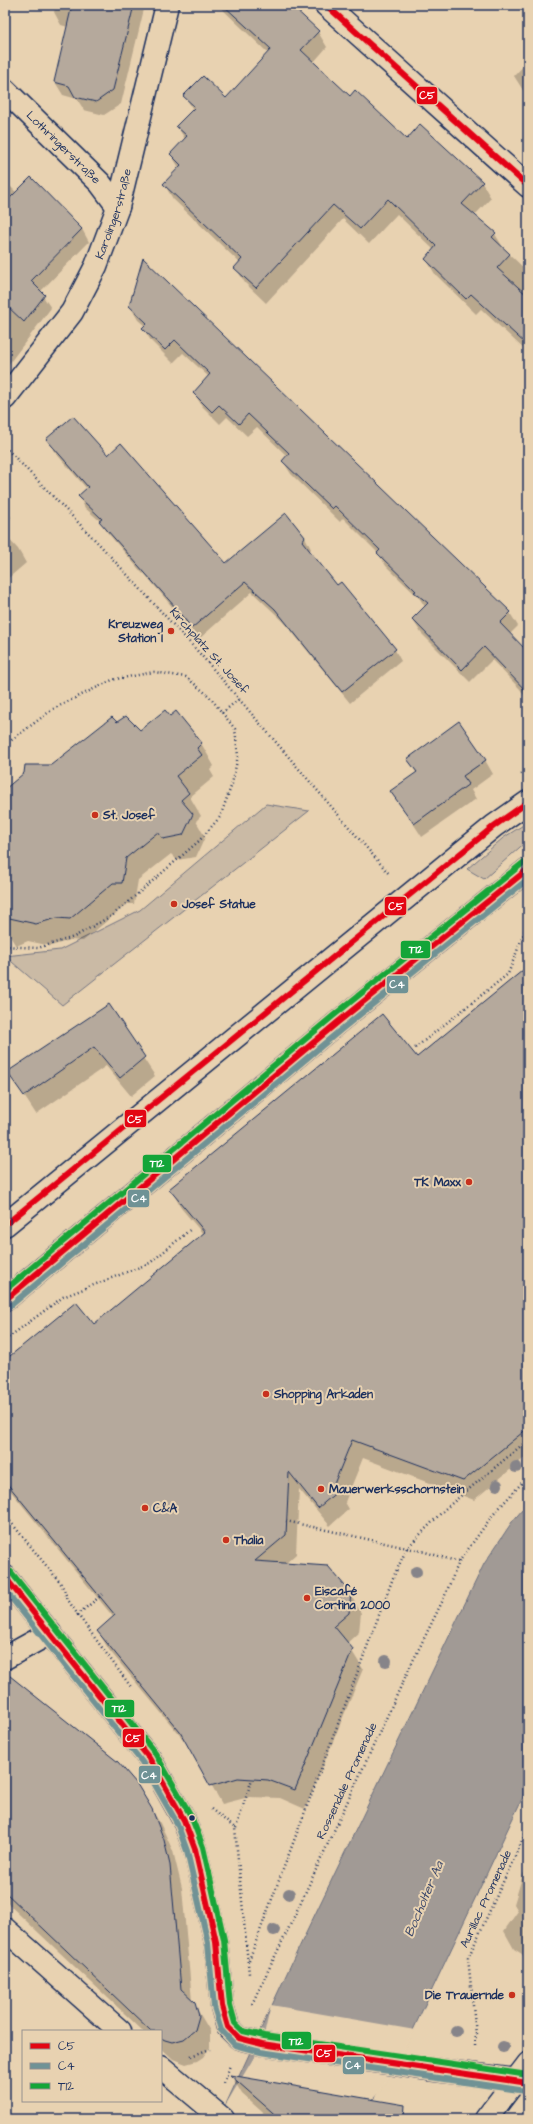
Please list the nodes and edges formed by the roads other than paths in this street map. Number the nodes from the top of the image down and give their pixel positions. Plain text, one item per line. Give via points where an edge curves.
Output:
1 (166, 5) edge
2 (326, 5) edge
3 (5, 90) edge
4 (528, 186) edge
5 (118, 207) junction
6 (5, 398) edge
7 (528, 802) edge
8 (528, 869) edge
9 (5, 1225) edge
10 (5, 1300) edge
11 (5, 1577) edge
12 (50, 1633) junction
13 (5, 1658) edge
14 (5, 1929) edge
15 (119, 2030) edge
16 (162, 2068) edge
17 (524, 2076) edge
18 (219, 2116) edge
19 (486, 2119) edge

1 - 5 street, Karolingerstraße
2 - 4 street
3 - 5 street, Lothringerstraße via 100,183
5 - 6 street, Karolingerstraße via 96,266 72,312
7 - 9 street via 482,835
8 - 10 street via 350,1012
11 - 12 street
12 - 13 street
12 - 17 street via 150,1758 184,1820 196,1849 216,1942 222,2006 228,2027 246,2040 428,2069
14 - 15 street
16 - 18 street
17 - 19 street

